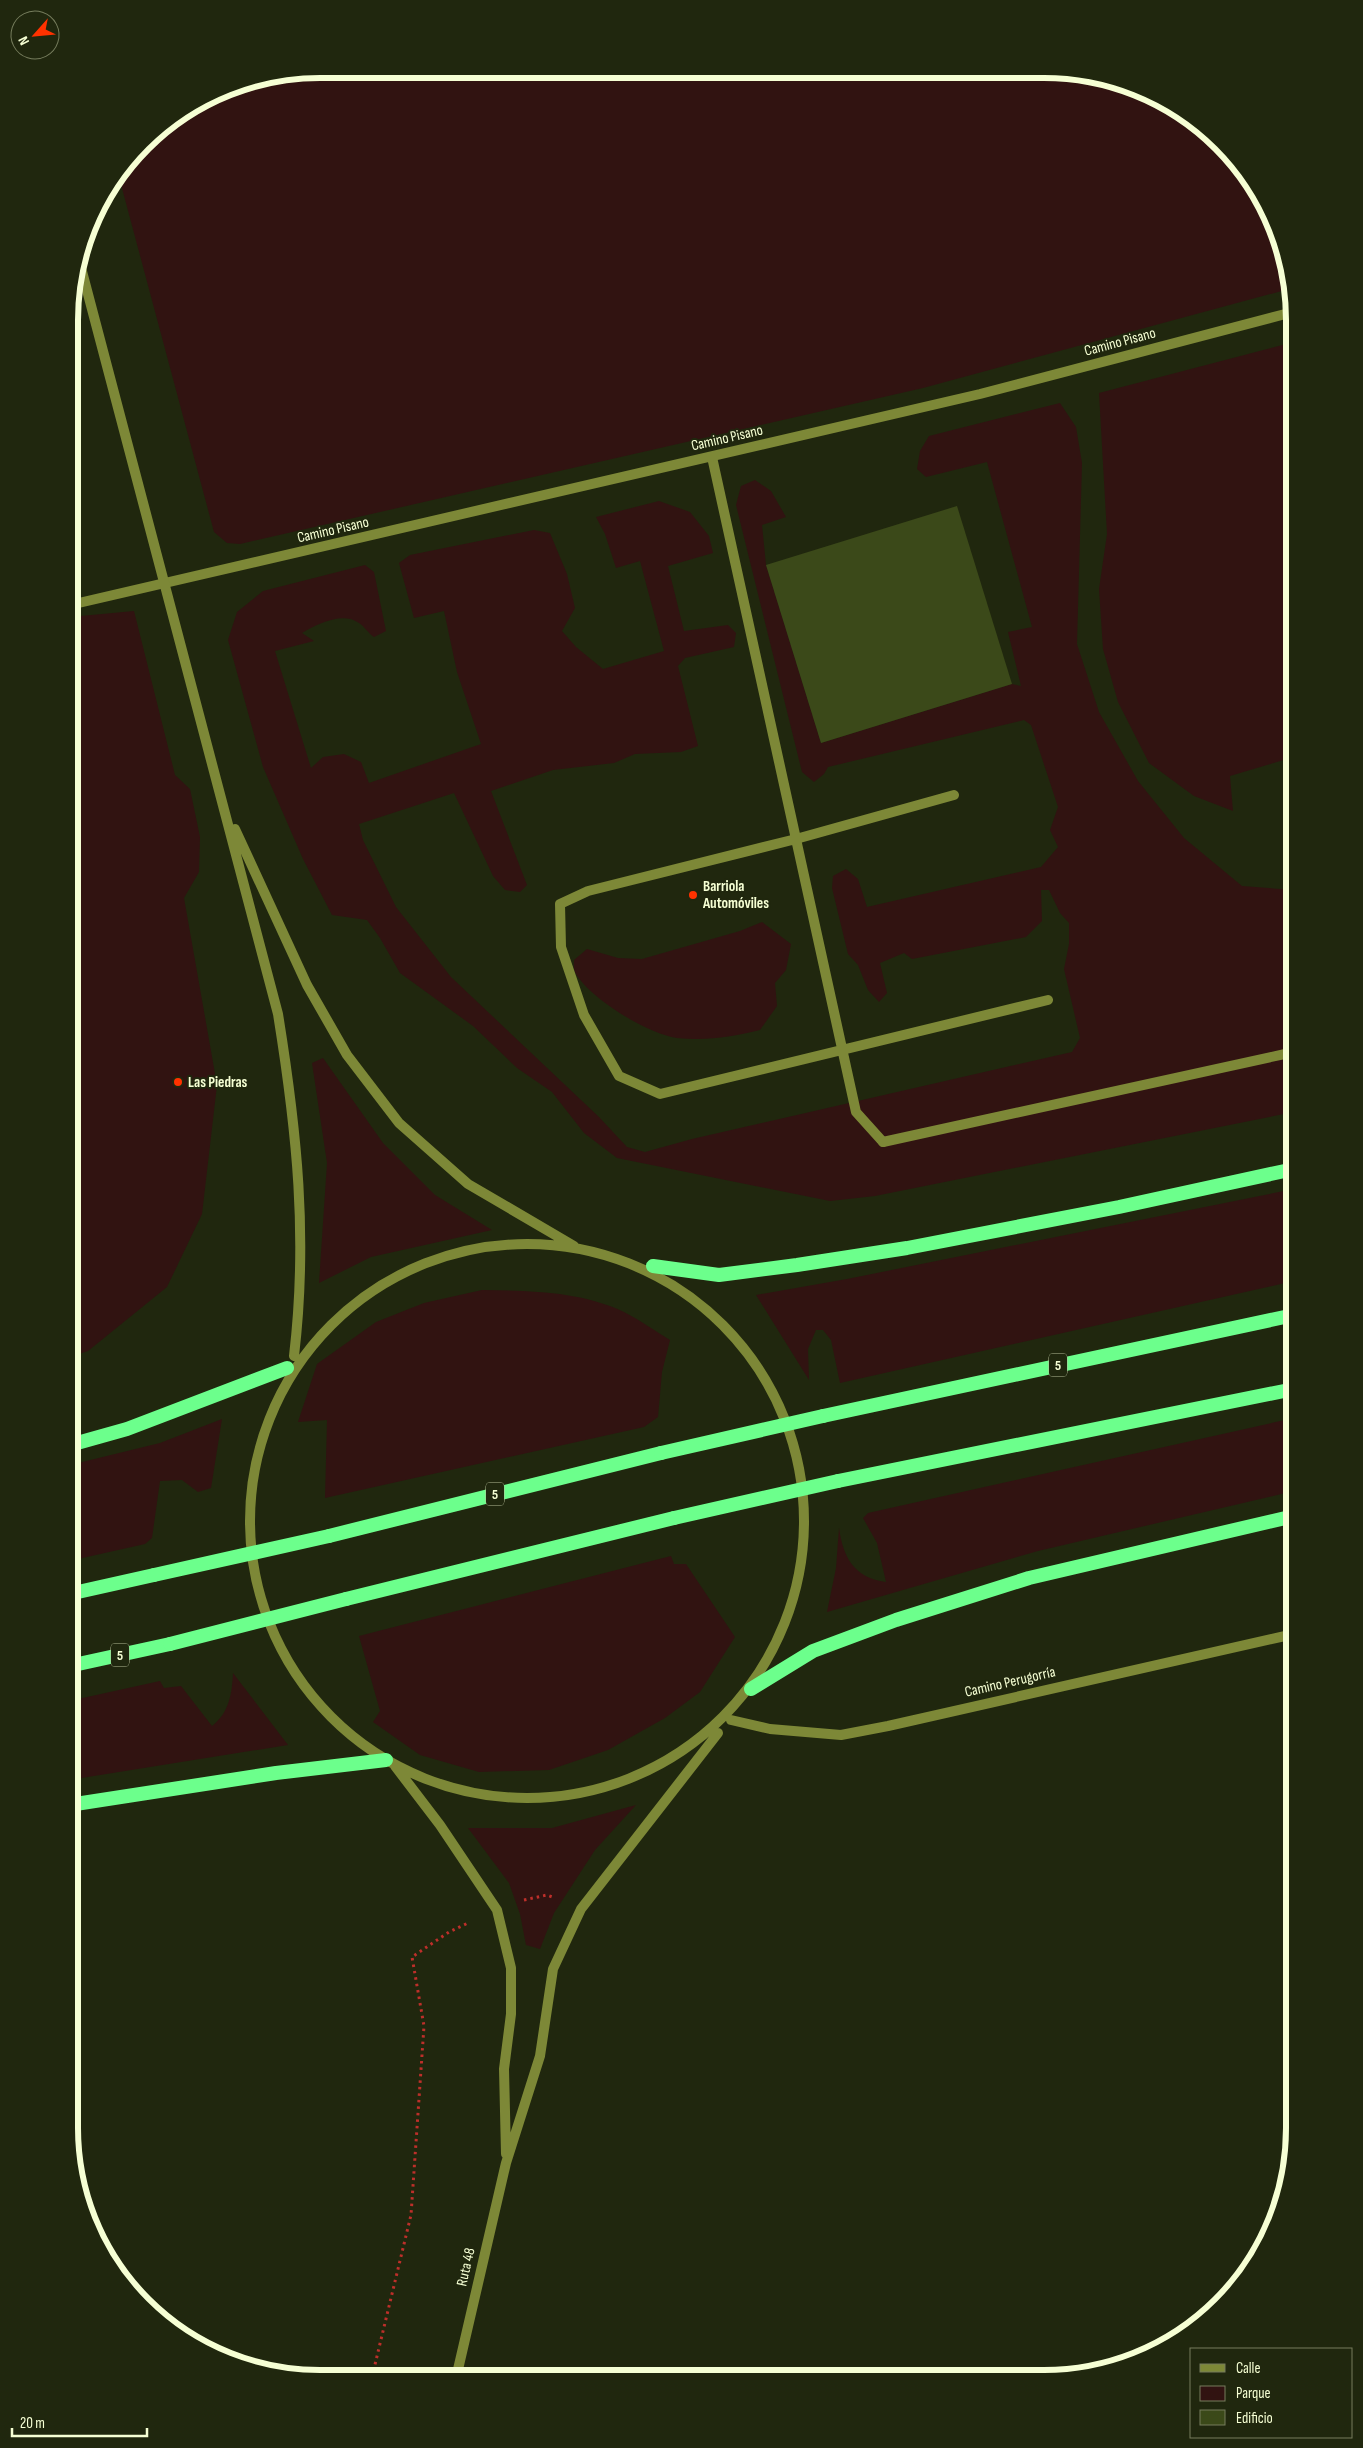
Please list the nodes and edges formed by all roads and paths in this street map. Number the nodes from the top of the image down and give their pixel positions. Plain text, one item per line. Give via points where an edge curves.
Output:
1 (82, 272) edge
2 (1286, 314) edge
3 (712, 457) junction
4 (166, 585) junction
5 (78, 604) edge
6 (954, 795) dead end
7 (224, 805) junction
8 (796, 839) junction
9 (1048, 1000) dead end
10 (843, 1050) junction
11 (1286, 1054) edge
12 (1286, 1172) edge
13 (574, 1246) junction
14 (653, 1266) junction
15 (1286, 1317) edge
16 (291, 1362) junction
17 (1286, 1392) edge
18 (78, 1443) edge
19 (1286, 1518) edge
20 (78, 1592) edge
21 (1286, 1636) edge
22 (78, 1664) edge
23 (751, 1689) junction
24 (731, 1720) junction
25 (722, 1728) junction
26 (390, 1763) junction
27 (78, 1804) edge
28 (581, 1909) junction
29 (497, 1910) junction
30 (506, 2163) junction
31 (374, 2370) edge
32 (458, 2370) edge

1 - 4 street
2 - 3 street, Camino Pisano via 980,394
3 - 4 street, Camino Pisano
3 - 8 street
4 - 5 street, Camino Pisano
4 - 7 street
6 - 8 street
7 - 13 street via 307,985 347,1055 399,1123 468,1184
7 - 16 street via 278,1014 290,1088 301,1214 301,1300
8 - 10 street
8 - 10 street via 581,894 560,904 561,946 584,1015 619,1076 660,1094
9 - 10 street
10 - 11 street via 856,1112 883,1142
12 - 14 highway via 907,1248 806,1264 718,1275
13 - 14 street
13 - 16 street via 505,1247 434,1264 381,1288 329,1320
14 - 23 street via 702,1302 764,1372 799,1458 804,1550 780,1640
15 - 20 highway, 5, bridge via 823,1416 329,1536
16 - 18 highway via 127,1429
16 - 26 street via 256,1449 248,1541 250,1550 271,1631 321,1708
17 - 22 highway, 5, bridge via 838,1481
19 - 23 highway via 1029,1578 896,1620 813,1651
21 - 24 street, Camino Perugorría via 841,1735 770,1729
23 - 24 street
24 - 25 street
25 - 26 street via 654,1769 569,1797 479,1795
25 - 28 street
26 - 27 highway via 276,1773
26 - 29 street via 440,1825
28 - 29 path via 547,1896
28 - 30 street via 553,1969 540,2056
29 - 30 street via 511,1968 504,2069
29 - 31 path via 449,1932 412,1957 424,2026 411,2215
30 - 32 street, Ruta 48

